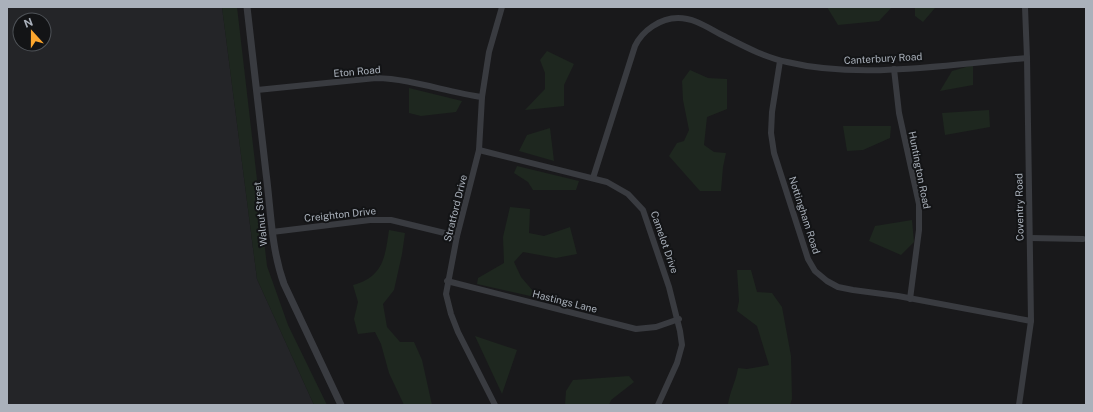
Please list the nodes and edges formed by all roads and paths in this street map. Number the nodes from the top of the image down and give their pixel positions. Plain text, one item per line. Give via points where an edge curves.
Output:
1 (247, 7) edge
2 (502, 7) edge
3 (1025, 7) edge
4 (1027, 58) junction
5 (780, 61) junction
6 (894, 69) junction
7 (256, 90) junction
8 (482, 97) junction
9 (479, 150) junction
10 (593, 178) junction
11 (272, 232) junction
12 (458, 236) junction
13 (1030, 238) junction
14 (1084, 239) dead end
15 (447, 281) junction
16 (910, 299) junction
17 (679, 319) junction
18 (1031, 321) junction
19 (341, 405) edge
20 (495, 405) edge
21 (658, 405) edge
22 (1019, 405) edge

1 - 7 street, Walnut Street
2 - 8 street, Stratford Drive via 489,52
3 - 4 street, Coventry Road
4 - 6 street, Canterbury Road
4 - 13 street, Coventry Road
5 - 6 street, Canterbury Road via 845,71
5 - 10 street, Canterbury Road via 692,20 675,18 651,28 640,37 632,54
5 - 16 street, Nottingham Road via 772,112 771,133 774,153 814,271 838,287
6 - 16 street, Huntington Road via 899,113 919,204 919,230
7 - 8 street, Eton Road via 393,78
7 - 11 street, Walnut Street
8 - 9 street, Stratford Drive
9 - 10 street, Camelot Drive
9 - 12 street, Stratford Drive
10 - 17 street, Camelot Drive via 619,187 642,210
11 - 12 street, Creighton Drive via 370,220 391,220
11 - 19 street, Walnut Street via 277,264 284,284
12 - 15 street, Stratford Drive
13 - 14 street
13 - 18 street, Coventry Road
15 - 17 street, Hastings Lane via 631,328 656,327
15 - 20 street, Stratford Drive via 446,294 451,314
16 - 18 street, Nottingham Road
17 - 21 street, Camelot Drive via 682,345 677,363
18 - 22 street, Coventry Road

